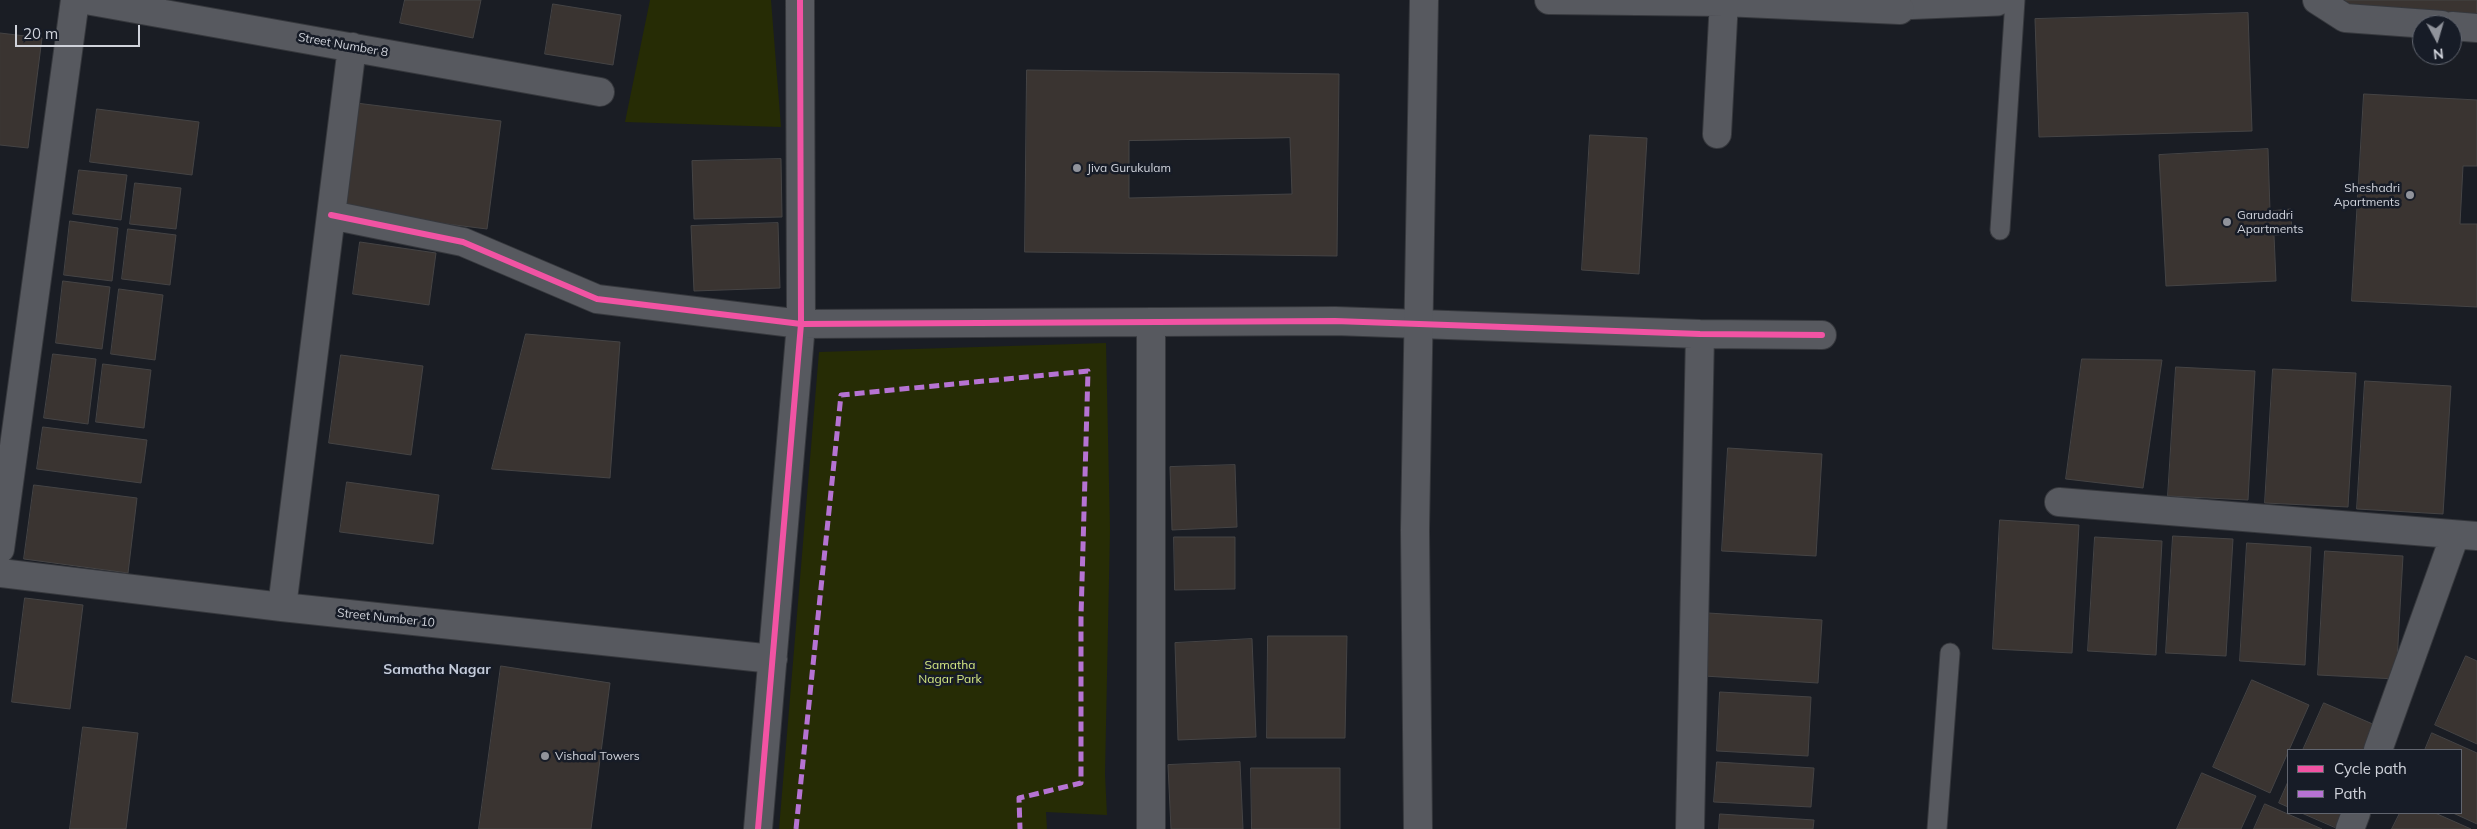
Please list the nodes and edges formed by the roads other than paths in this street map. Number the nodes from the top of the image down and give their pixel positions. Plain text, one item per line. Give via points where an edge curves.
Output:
1 (75, 0) edge
2 (86, 0) edge
3 (800, 0) edge
4 (1424, 0) edge
5 (1549, 0) edge
6 (2010, 0) edge
7 (2015, 0) edge
8 (2318, 0) edge
9 (1724, 1) edge
10 (1900, 10) joint
11 (2412, 23) edge
12 (2462, 27) edge
13 (2477, 28) edge
14 (352, 47) junction
15 (600, 92) dead end
16 (1717, 134) dead end
17 (331, 215) junction
18 (2000, 230) dead end
19 (1151, 322) junction
20 (1419, 323) junction
21 (801, 324) junction
22 (1700, 334) junction
23 (1822, 335) dead end
24 (2059, 502) dead end
25 (2466, 536) edge
26 (0, 549) edge
27 (0, 573) edge
28 (282, 607) junction
29 (1950, 653) dead end
30 (773, 659) junction
31 (2378, 749) edge
32 (2356, 814) edge
33 (758, 829) edge
34 (1151, 829) edge
35 (1418, 829) edge
36 (1690, 829) edge
37 (1937, 829) edge
38 (2350, 829) edge

1 - 26 street
2 - 14 street, Street Number 8
3 - 21 street
4 - 20 street
5 - 9 street
6 - 10 lane via 1998,6
7 - 18 lane
8 - 11 street via 2345,18
9 - 10 street
9 - 16 street
12 - 13 street
14 - 15 street, Street Number 8
14 - 17 street
17 - 21 street via 463,242 597,299
17 - 28 street
19 - 20 street
19 - 21 street
19 - 34 street
20 - 22 street
20 - 35 street via 1415,530
21 - 30 street
22 - 23 street
22 - 36 street
24 - 25 street
25 - 31 street
27 - 28 street, Street Number 10
28 - 30 street, Street Number 10
29 - 37 lane
30 - 33 street
32 - 38 street

